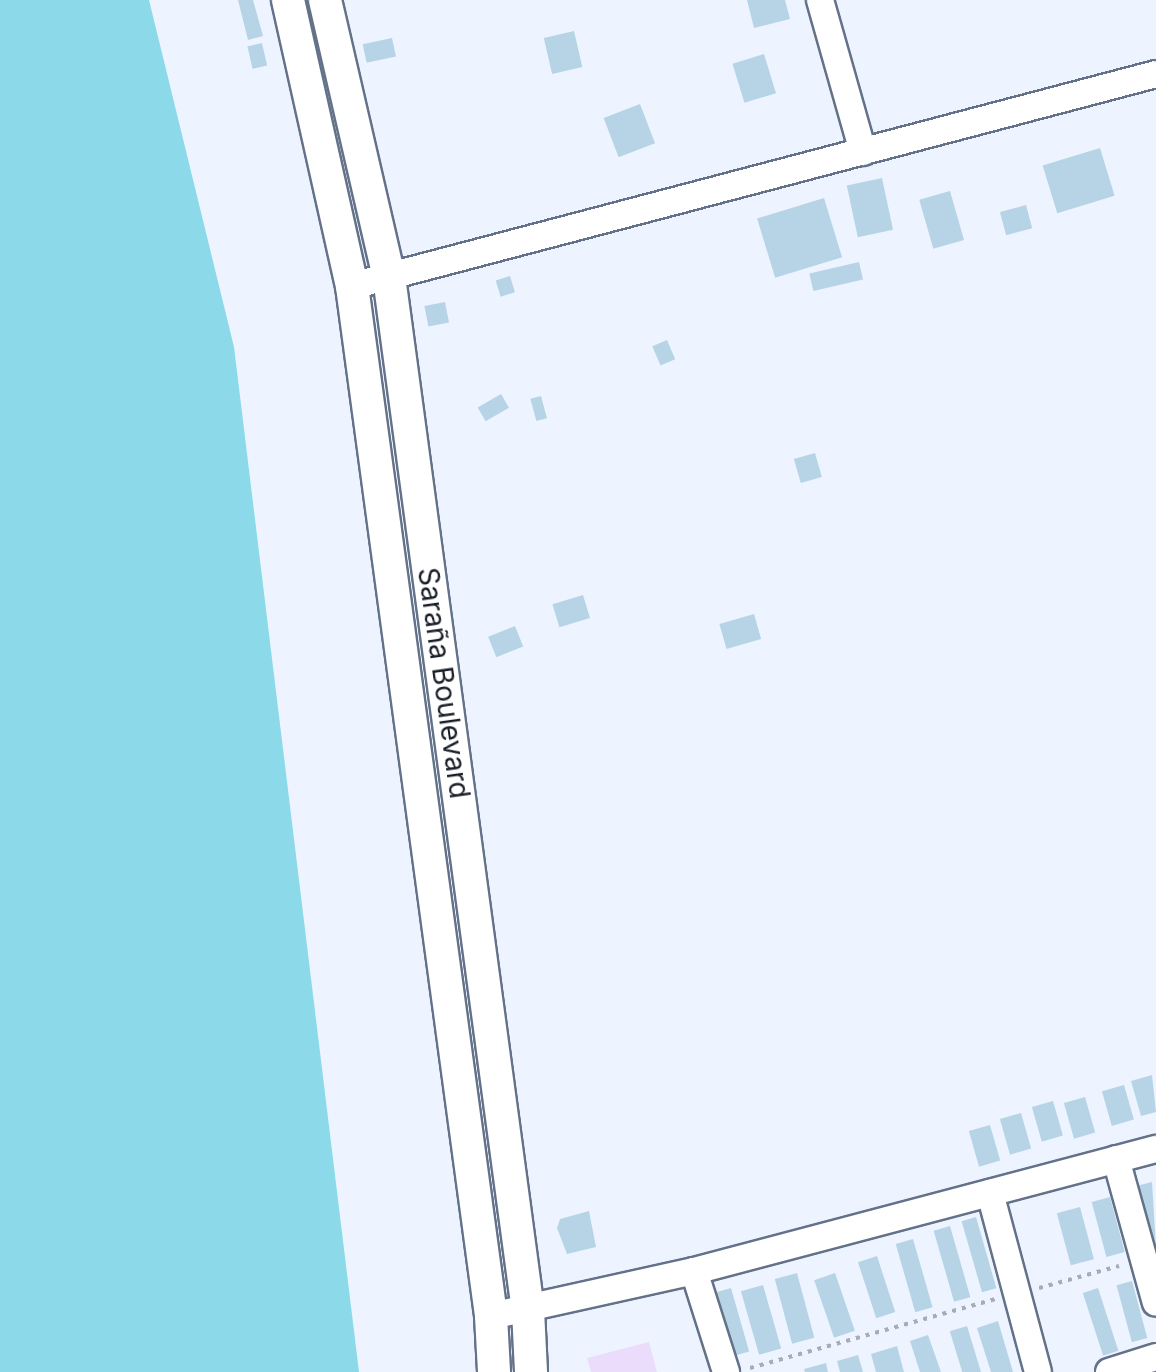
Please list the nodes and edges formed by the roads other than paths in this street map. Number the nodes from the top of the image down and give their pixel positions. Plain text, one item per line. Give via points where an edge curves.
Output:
1 (288, 0) edge
2 (325, 0) edge
3 (820, 0) edge
4 (1156, 74) edge
5 (863, 152) junction
6 (389, 277) junction
7 (352, 286) junction
8 (1156, 1149) edge
9 (1116, 1159) junction
10 (990, 1193) junction
11 (694, 1271) junction
12 (1156, 1303) edge
13 (528, 1310) junction
14 (491, 1316) junction
15 (1156, 1357) edge
16 (494, 1372) edge
17 (531, 1372) edge
18 (726, 1372) edge
19 (1038, 1372) edge
20 (1109, 1372) edge

1 - 7 street, Saraña Boulevard
2 - 6 street, Saraña Boulevard
3 - 5 street
4 - 5 street
5 - 6 street
6 - 7 street
6 - 13 street, Saraña Boulevard
7 - 14 street, Saraña Boulevard
8 - 9 street
9 - 10 street
9 - 12 street
10 - 11 street
10 - 19 street
11 - 13 street
11 - 18 street
13 - 14 street
13 - 17 street, Saraña Boulevard
14 - 16 street, Saraña Boulevard
15 - 20 street

